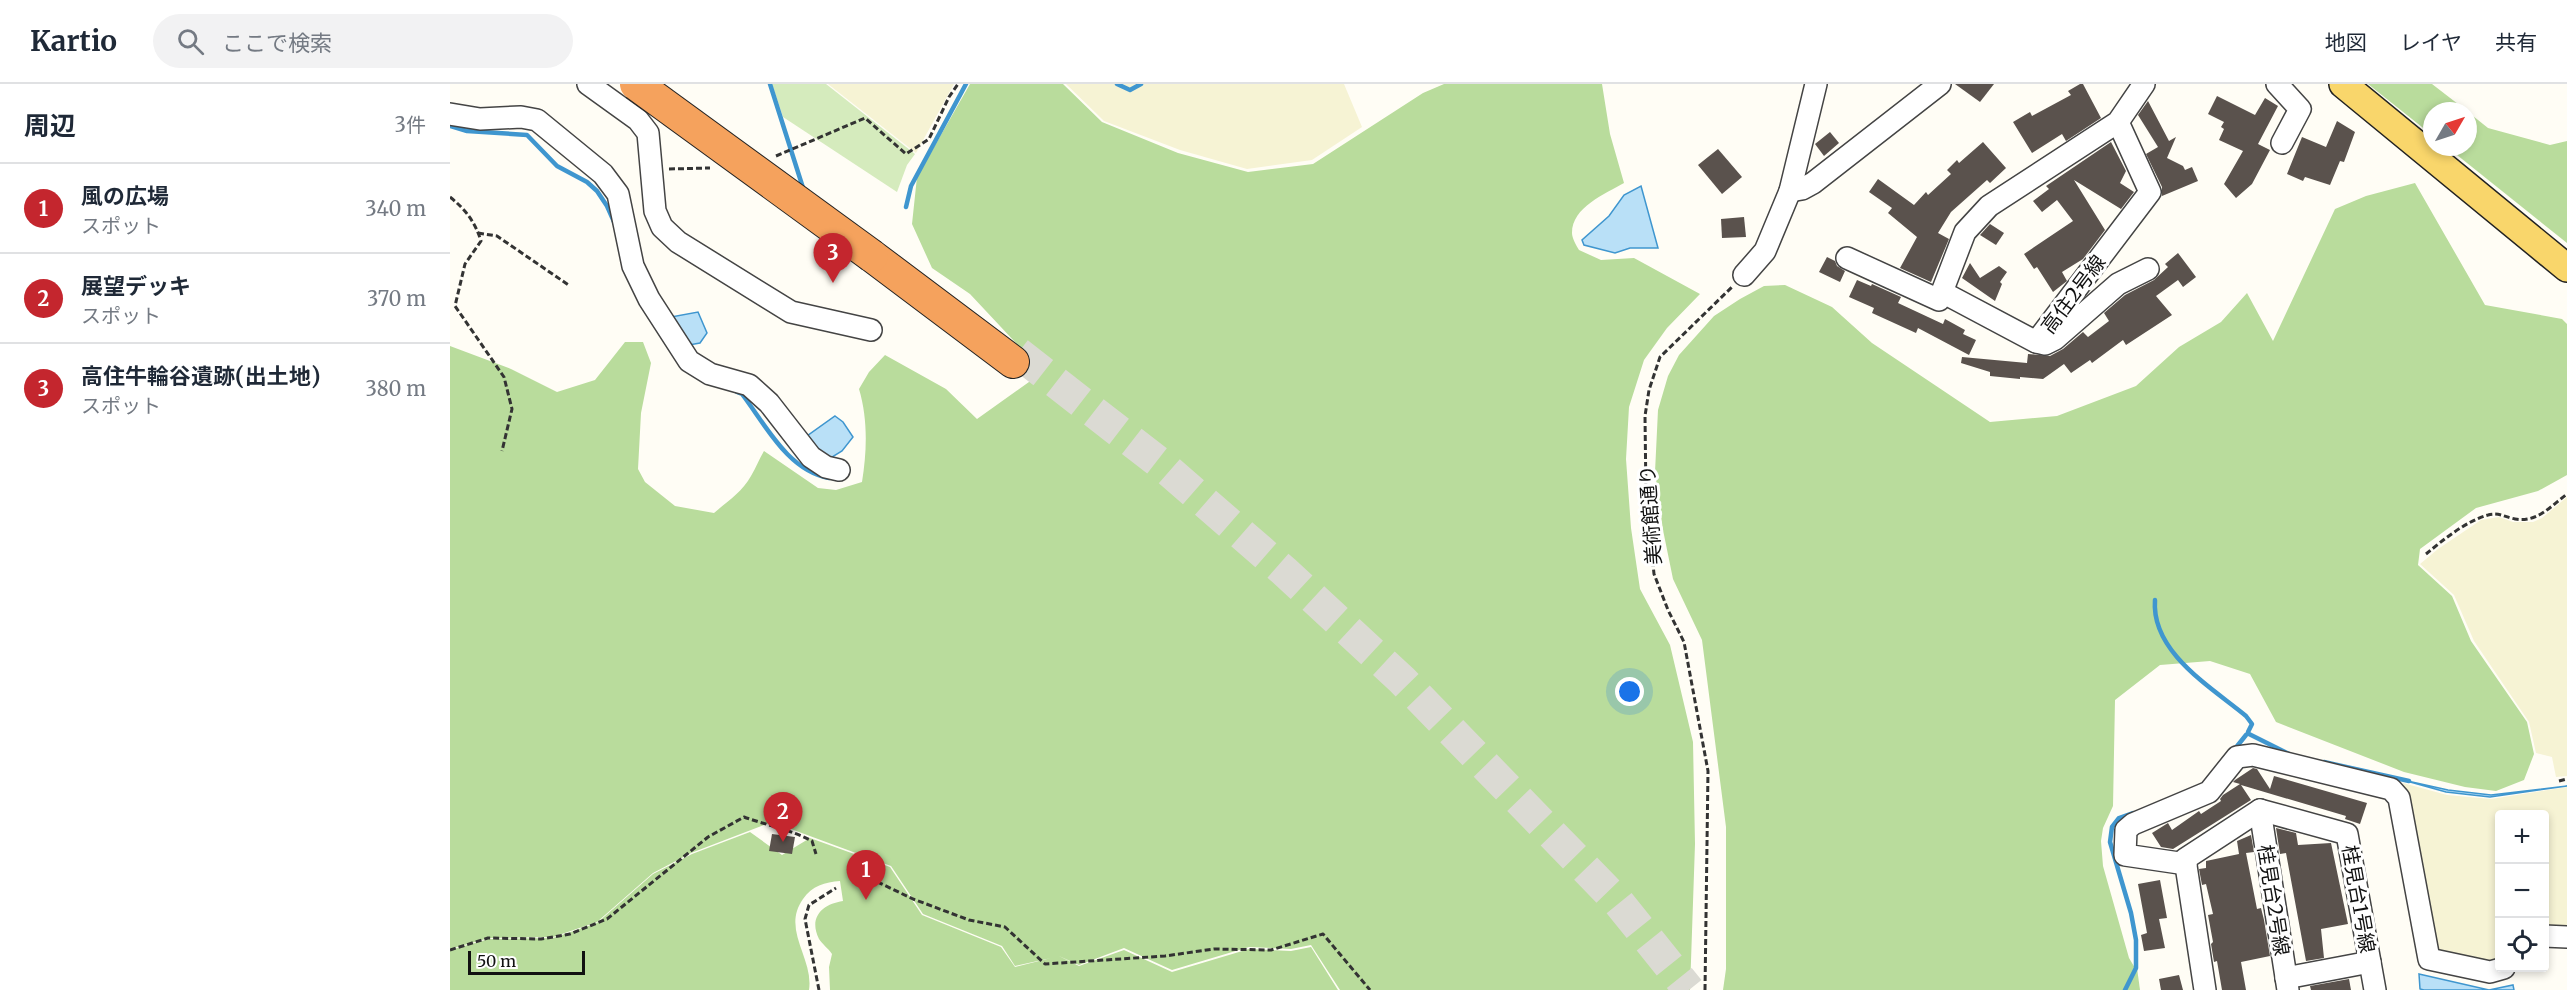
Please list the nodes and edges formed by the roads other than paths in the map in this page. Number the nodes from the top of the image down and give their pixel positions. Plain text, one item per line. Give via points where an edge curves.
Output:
1 (588, 84) edge
2 (636, 84) edge
3 (654, 84) edge
4 (1816, 84) edge
5 (1940, 84) edge
6 (2144, 84) edge
7 (2277, 84) edge
8 (2343, 84) edge
9 (450, 114) edge
10 (2118, 122) junction
11 (2282, 143) dead end
12 (1790, 191) junction
13 (875, 252) junction
14 (1847, 258) dead end
15 (2567, 268) edge
16 (2148, 269) dead end
17 (1744, 275) road end
18 (1942, 292) junction
19 (871, 330) dead end
20 (2036, 342) junction
21 (1016, 357) tunnel mouth
22 (839, 470) dead end
23 (2260, 810) junction
24 (2186, 864) junction
25 (2549, 936) edge
26 (2567, 938) edge
27 (2370, 962) junction
28 (2495, 971) edge
29 (2287, 984) edge
30 (2205, 990) edge
31 (2374, 990) edge

1 - 19 street via 638,120 648,134 656,211 662,227 678,242 791,312
2 - 13 highway, bridge
3 - 13 highway
4 - 12 street
5 - 12 street via 1813,183
6 - 10 street
7 - 11 street via 2300,110
8 - 15 main road
9 - 22 street via 537,120 603,174 618,194 633,266 690,361 710,374 748,385 769,403 811,458
10 - 18 street via 1989,206 1965,232
10 - 20 street, 高住2号線 via 2150,192
12 - 17 street via 1764,251
13 - 21 highway
14 - 18 street via 1939,300
16 - 20 street via 2118,284 2055,339 2045,344
18 - 20 street, 高住2号線
23 - 24 street via 2185,859
23 - 27 street, 桂見台1号線 via 2347,834
23 - 29 street, 桂見台2号線
24 - 28 street via 2125,855 2126,830 2209,792 2237,757 2253,755 2391,789 2399,798 2429,959
24 - 30 street
25 - 26 street
27 - 29 street
27 - 31 street, 桂見台1号線

